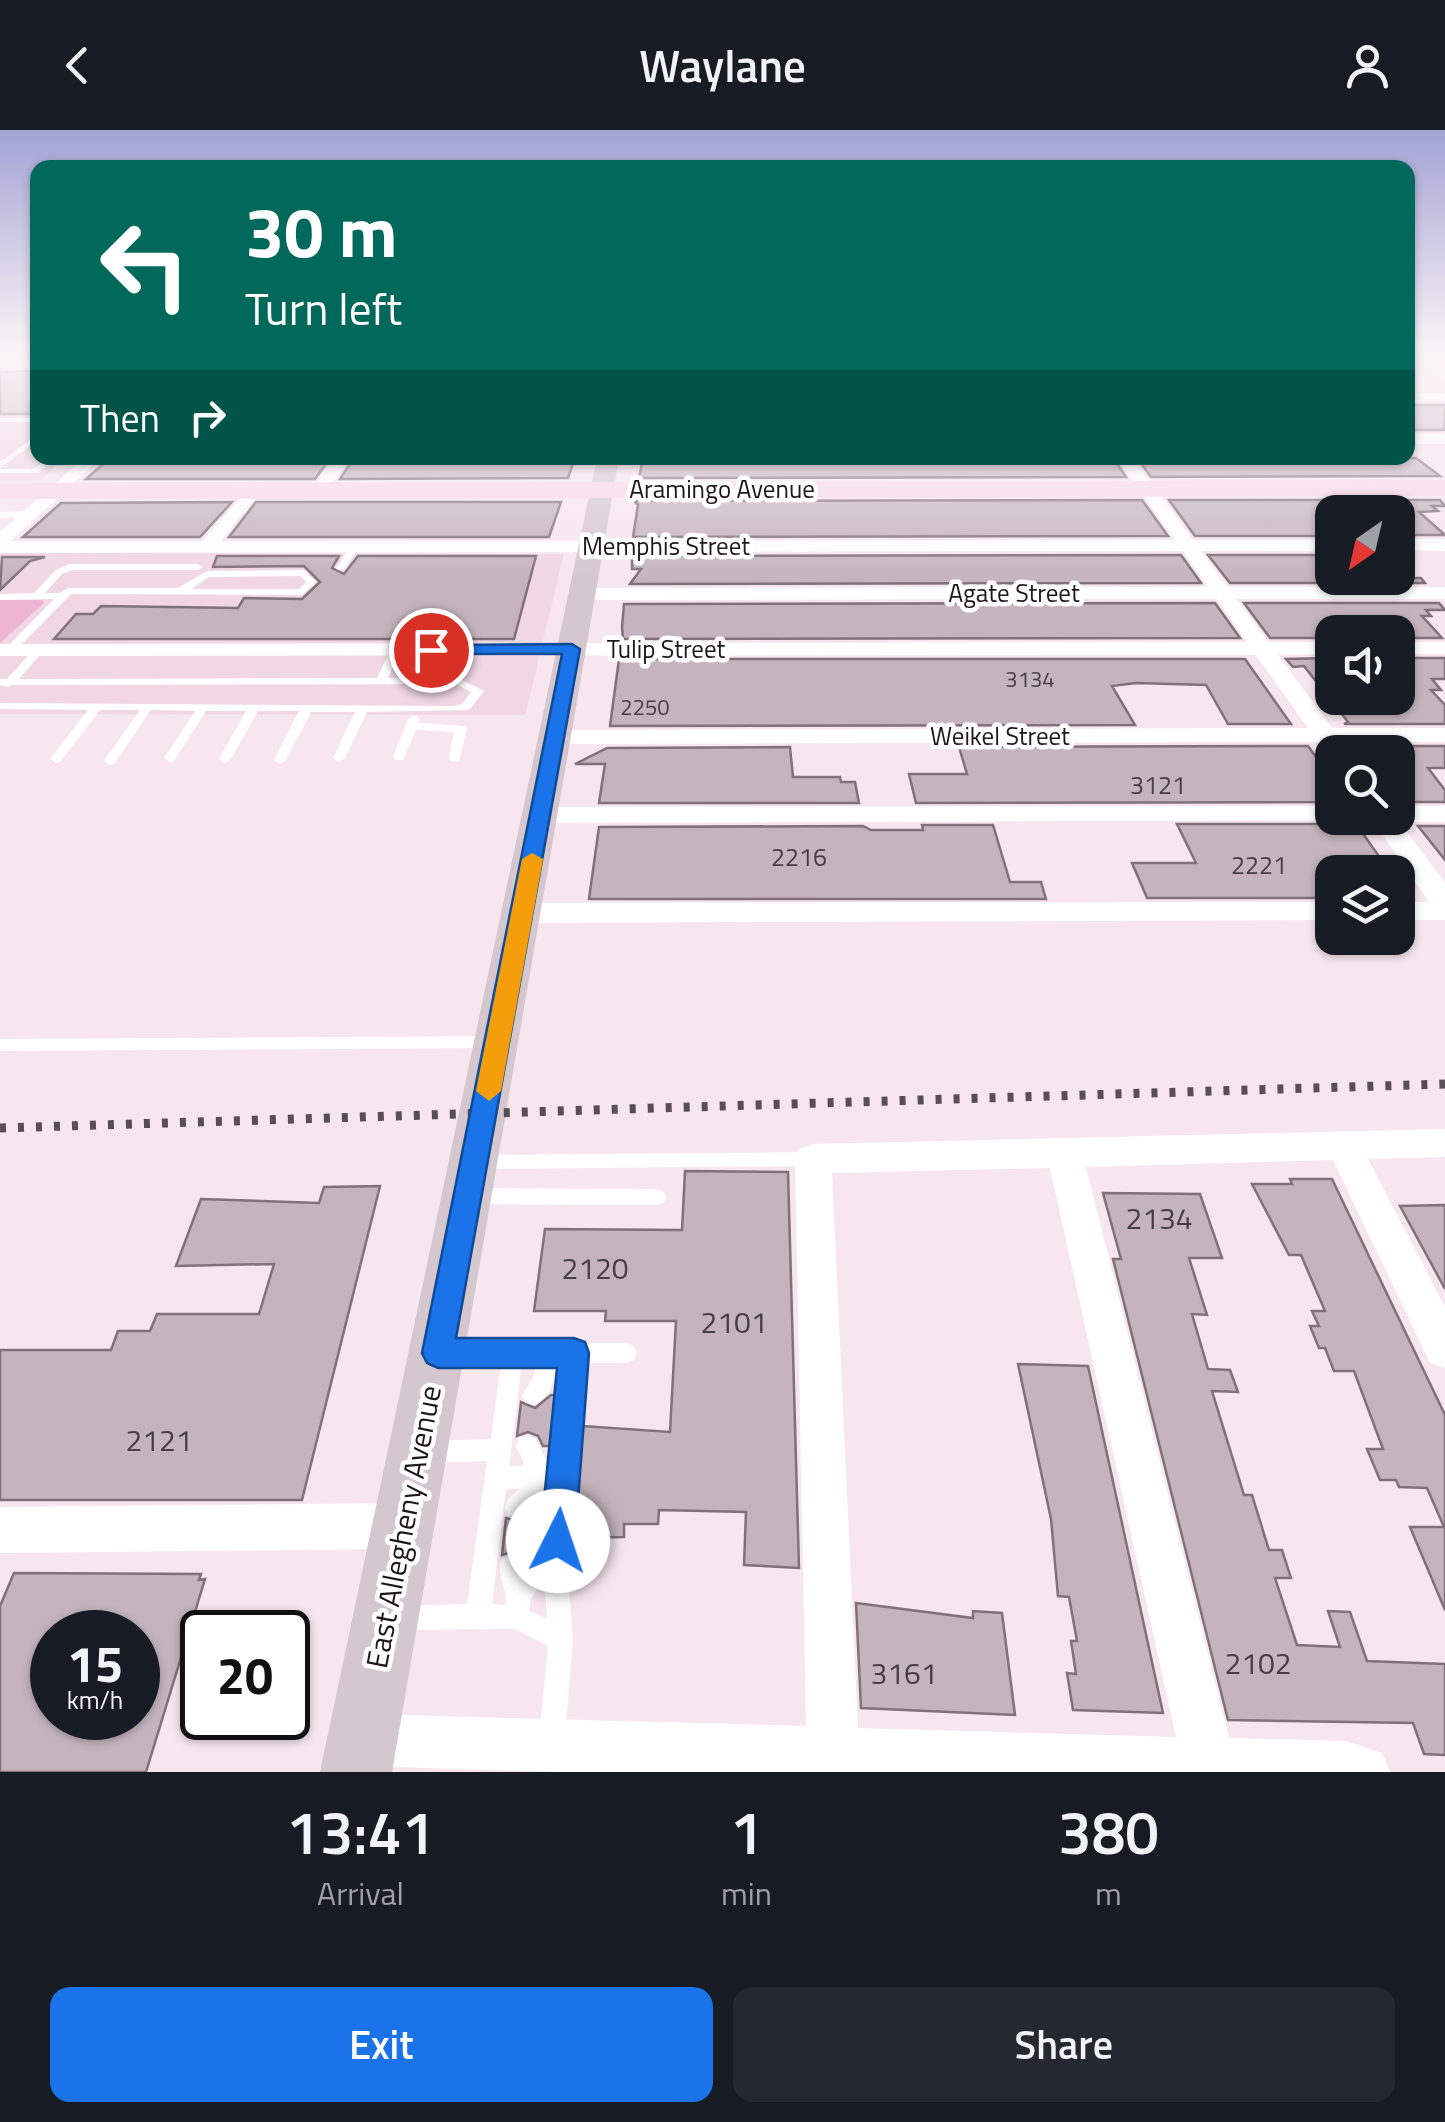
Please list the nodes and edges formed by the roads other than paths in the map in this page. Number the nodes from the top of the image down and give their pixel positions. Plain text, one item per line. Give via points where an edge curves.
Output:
1 (1415, 439) edge
2 (1445, 439) edge
3 (30, 443) edge
4 (43, 465) edge
5 (85, 465) edge
6 (337, 465) edge
7 (606, 465) edge
8 (1130, 465) edge
9 (0, 468) edge
10 (1148, 488) junction
11 (1445, 488) edge
12 (56, 490) junction
13 (253, 490) junction
14 (320, 490) junction
15 (601, 490) junction
16 (0, 491) edge
17 (0, 514) edge
18 (30, 514) junction
19 (0, 544) edge
20 (1188, 545) junction
21 (1315, 545) edge
22 (1415, 545) edge
23 (1445, 545) edge
24 (207, 546) junction
25 (355, 546) junction
26 (591, 546) junction
27 (198, 568) dead end
28 (341, 568) dead end
29 (182, 591) junction
30 (1445, 592) edge
31 (1222, 593) junction
32 (582, 594) junction
33 (37, 596) junction
34 (63, 596) junction
35 (0, 597) edge
36 (1261, 648) junction
37 (1315, 648) edge
38 (1415, 648) edge
39 (1445, 648) edge
40 (572, 649) junction
41 (5, 650) edge
42 (39, 650) junction
43 (396, 650) junction
44 (5, 682) edge
45 (381, 682) junction
46 (0, 691) edge
47 (0, 706) edge
48 (96, 707) junction
49 (148, 707) junction
50 (202, 708) junction
51 (254, 708) junction
52 (307, 708) junction
53 (362, 708) junction
54 (418, 709) junction
55 (411, 726) junction
56 (1324, 735) edge
57 (1445, 736) edge
58 (555, 737) junction
59 (1415, 738) edge
60 (1315, 744) edge
61 (399, 757) dead end
62 (170, 758) dead end
63 (339, 758) dead end
64 (454, 758) dead end
65 (56, 759) dead end
66 (224, 759) dead end
67 (280, 760) dead end
68 (110, 761) dead end
69 (1315, 814) edge
70 (1415, 814) edge
71 (1445, 814) edge
72 (540, 815) junction
73 (1396, 835) edge
74 (1445, 904) edge
75 (1415, 911) edge
76 (1445, 911) edge
77 (1315, 912) edge
78 (522, 913) junction
79 (498, 1042) junction
80 (0, 1045) edge
81 (1445, 1143) edge
82 (1344, 1145) junction
83 (1064, 1152) junction
84 (813, 1159) junction
85 (472, 1179) junction
86 (657, 1197) dead end
87 (1445, 1349) edge
88 (438, 1353) junction
89 (513, 1353) junction
90 (548, 1353) junction
91 (574, 1353) junction
92 (627, 1353) dead end
93 (543, 1391) dead end
94 (500, 1450) junction
95 (418, 1452) junction
96 (562, 1476) junction
97 (496, 1478) junction
98 (404, 1526) junction
99 (0, 1530) edge
100 (510, 1567) dead end
101 (537, 1567) dead end
102 (518, 1606) junction
103 (478, 1616) junction
104 (386, 1618) junction
105 (561, 1640) junction
106 (551, 1746) junction
107 (833, 1755) junction
108 (359, 1756) edge
109 (1176, 1767) edge
110 (1352, 1771) edge

1 - 2 street
3 - 9 lane
4 - 9 lane
5 - 12 street
6 - 14 street
7 - 15 main road, East Allegheny Avenue
8 - 10 street
10 - 11 main road, Aramingo Avenue
10 - 15 main road, Aramingo Avenue
10 - 20 street
12 - 13 main road, Aramingo Avenue
12 - 16 main road, Aramingo Avenue
12 - 18 street
13 - 14 main road, Aramingo Avenue
13 - 24 street
14 - 15 main road, Aramingo Avenue
15 - 26 main road, East Allegheny Avenue
17 - 18 lane
18 - 19 street
19 - 24 street, Memphis Street
20 - 21 street, Memphis Street
20 - 26 street, Memphis Street
20 - 31 street
22 - 23 street
24 - 25 street, Memphis Street
25 - 26 street, Memphis Street
25 - 28 lane
26 - 32 main road, East Allegheny Avenue
27 - 33 lane via 70,567
29 - 29 lane via 302,592 311,582 304,573 207,574
29 - 34 lane
30 - 31 street, Agate Street
31 - 32 street, Agate Street
31 - 36 street
32 - 40 main road, East Allegheny Avenue
33 - 34 lane
33 - 35 lane
34 - 41 lane
36 - 37 street, Tulip Street
36 - 40 street, Tulip Street
36 - 56 street
38 - 39 street
40 - 43 street, Tulip Street
40 - 58 main road, East Allegheny Avenue
41 - 42 street, Tulip Street
42 - 43 street, Tulip Street
42 - 44 lane
43 - 45 lane
44 - 45 lane
44 - 46 lane
45 - 54 lane via 458,681 478,690 466,708
47 - 48 lane
48 - 49 lane
48 - 65 lane
49 - 50 lane
49 - 68 lane
50 - 51 lane
50 - 62 lane
51 - 52 lane
51 - 66 lane
52 - 53 lane
52 - 67 lane
53 - 54 lane
53 - 63 lane
54 - 55 lane
55 - 61 lane
55 - 64 lane via 461,729
57 - 59 street, Weikel Street
58 - 60 street, Weikel Street
58 - 72 main road, East Allegheny Avenue
69 - 72 street
70 - 71 street
72 - 78 main road, East Allegheny Avenue
73 - 74 street
75 - 76 street
77 - 78 street
78 - 79 main road, East Allegheny Avenue
79 - 80 lane
79 - 85 main road, East Allegheny Avenue
81 - 82 street
82 - 83 street
82 - 87 street
83 - 84 street
83 - 109 street
84 - 85 lane
84 - 107 street
85 - 86 lane
85 - 88 main road, East Allegheny Avenue
88 - 89 lane
88 - 95 main road, East Allegheny Avenue
89 - 90 lane
89 - 94 lane
90 - 91 lane
90 - 93 lane
91 - 92 lane
91 - 96 lane
94 - 95 lane
94 - 97 lane
95 - 98 main road, East Allegheny Avenue
96 - 97 lane
96 - 105 lane via 556,1573
97 - 103 lane
98 - 99 street
98 - 104 main road, East Allegheny Avenue
100 - 102 lane
101 - 102 lane
102 - 103 lane
102 - 105 lane
103 - 104 lane
104 - 108 main road, East Allegheny Avenue
105 - 106 lane
106 - 107 street
106 - 108 street
107 - 109 street
109 - 110 street

